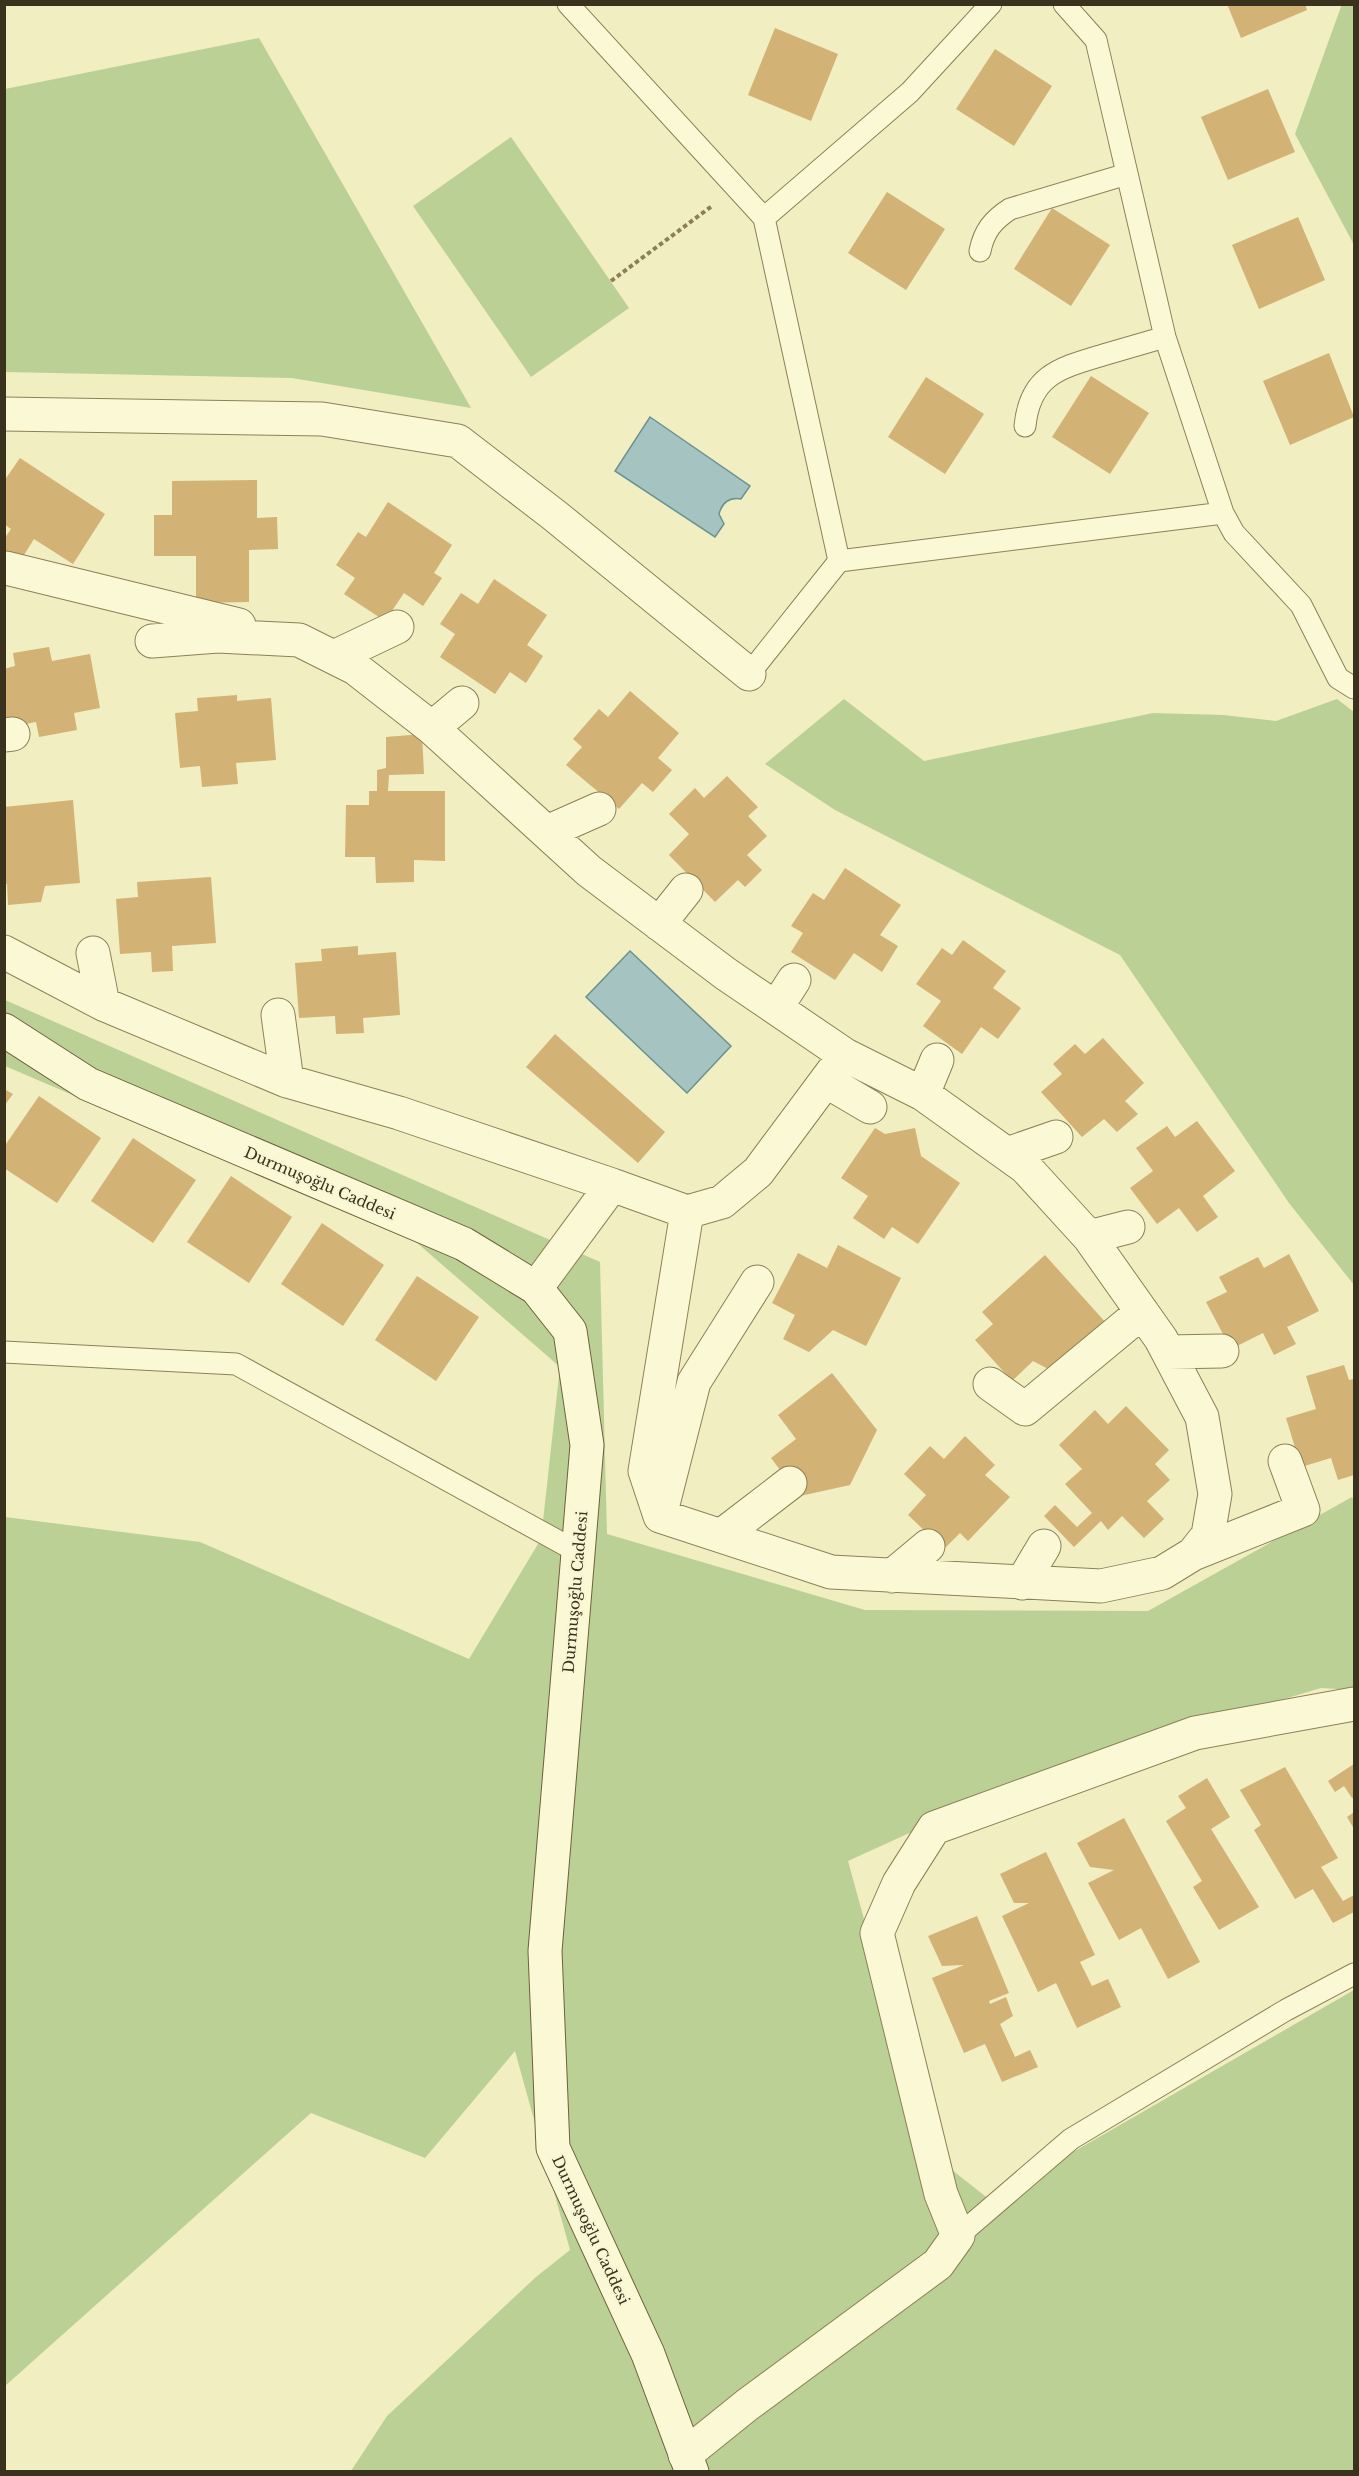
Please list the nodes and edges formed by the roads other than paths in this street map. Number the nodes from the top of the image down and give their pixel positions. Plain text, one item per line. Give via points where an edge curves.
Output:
1 (568, 4) edge
2 (991, 4) edge
3 (1064, 4) edge
4 (1127, 174) junction
5 (764, 218) junction
6 (980, 251) dead end
7 (1165, 337) junction
8 (4, 414) edge
9 (1025, 426) dead end
10 (1222, 513) junction
11 (839, 561) junction
12 (6, 568) dead end
13 (397, 627) dead end
14 (299, 640) junction
15 (152, 641) dead end
16 (334, 657) junction
17 (749, 674) joint
18 (1354, 688) edge
19 (462, 703) dead end
20 (432, 741) junction
21 (599, 809) dead end
22 (547, 832) junction
23 (686, 890) dead end
24 (659, 924) junction
25 (4, 952) edge
26 (93, 953) dead end
27 (794, 980) dead end
28 (103, 1004) junction
29 (776, 1008) junction
30 (278, 1015) dead end
31 (4, 1030) edge
32 (845, 1055) junction
33 (937, 1060) dead end
34 (287, 1081) junction
35 (826, 1081) junction
36 (922, 1094) junction
37 (870, 1107) dead end
38 (1056, 1137) dead end
39 (1007, 1154) junction
40 (612, 1185) junction
41 (687, 1212) junction
42 (1128, 1227) dead end
43 (1089, 1237) junction
44 (757, 1282) dead end
45 (536, 1288) junction
46 (1142, 1312) junction
47 (1222, 1351) dead end
48 (4, 1352) edge
49 (1168, 1352) junction
50 (990, 1384) dead end
51 (1285, 1461) dead end
52 (790, 1483) dead end
53 (660, 1516) junction
54 (721, 1536) junction
55 (928, 1546) dead end
56 (1044, 1546) dead end
57 (578, 1552) junction
58 (1193, 1554) junction
59 (892, 1576) junction
60 (1022, 1583) junction
61 (1354, 1704) edge
62 (1354, 1974) edge
63 (958, 2236) junction
64 (688, 2463) edge

1 - 5 lane
2 - 5 lane via 910,92
3 - 4 lane via 1096,40
4 - 6 lane via 1010,208 988,228
4 - 7 lane
5 - 11 lane
7 - 9 lane via 1059,369 1031,396
7 - 10 lane
8 - 17 street via 322,419 458,441
10 - 11 lane
10 - 18 lane via 1234,533 1301,605 1338,678
11 - 17 lane
12 - 14 street
13 - 16 street
14 - 15 street via 218,636
14 - 16 street
16 - 20 street via 355,668
19 - 20 street
20 - 22 street via 471,763
21 - 22 street
22 - 24 street via 589,871
23 - 24 street
24 - 29 street
25 - 28 street
26 - 28 street
27 - 29 street
28 - 34 street
29 - 32 street
30 - 34 street
31 - 45 street, Durmuşoğlu Caddesi via 88,1084 464,1244
32 - 35 street
32 - 36 street
33 - 36 street
34 - 40 street via 399,1113
35 - 37 street
35 - 41 street via 758,1172 722,1202
36 - 39 street
38 - 39 street
39 - 43 street via 1025,1167
40 - 41 street
40 - 45 street
41 - 53 street via 645,1471
42 - 43 street
43 - 46 street
44 - 53 street via 694,1382
45 - 57 street, Durmuşoğlu Caddesi via 570,1331 587,1445
46 - 49 street
46 - 50 street via 1025,1409
47 - 49 street
48 - 57 lane via 236,1364
49 - 58 street via 1202,1417 1215,1494 1208,1535
51 - 58 street via 1303,1510
52 - 54 street
53 - 54 street
54 - 59 street via 831,1572
55 - 59 street
56 - 60 street
57 - 64 street, Durmuşoğlu Caddesi via 545,1951 553,2148 648,2354
58 - 60 street via 1162,1574 1101,1586
59 - 60 street
61 - 63 street via 1195,1733 934,1828 899,1883 877,1933 940,2194
62 - 63 lane via 1286,2010 1071,2139
63 - 64 street via 939,2264 747,2405

